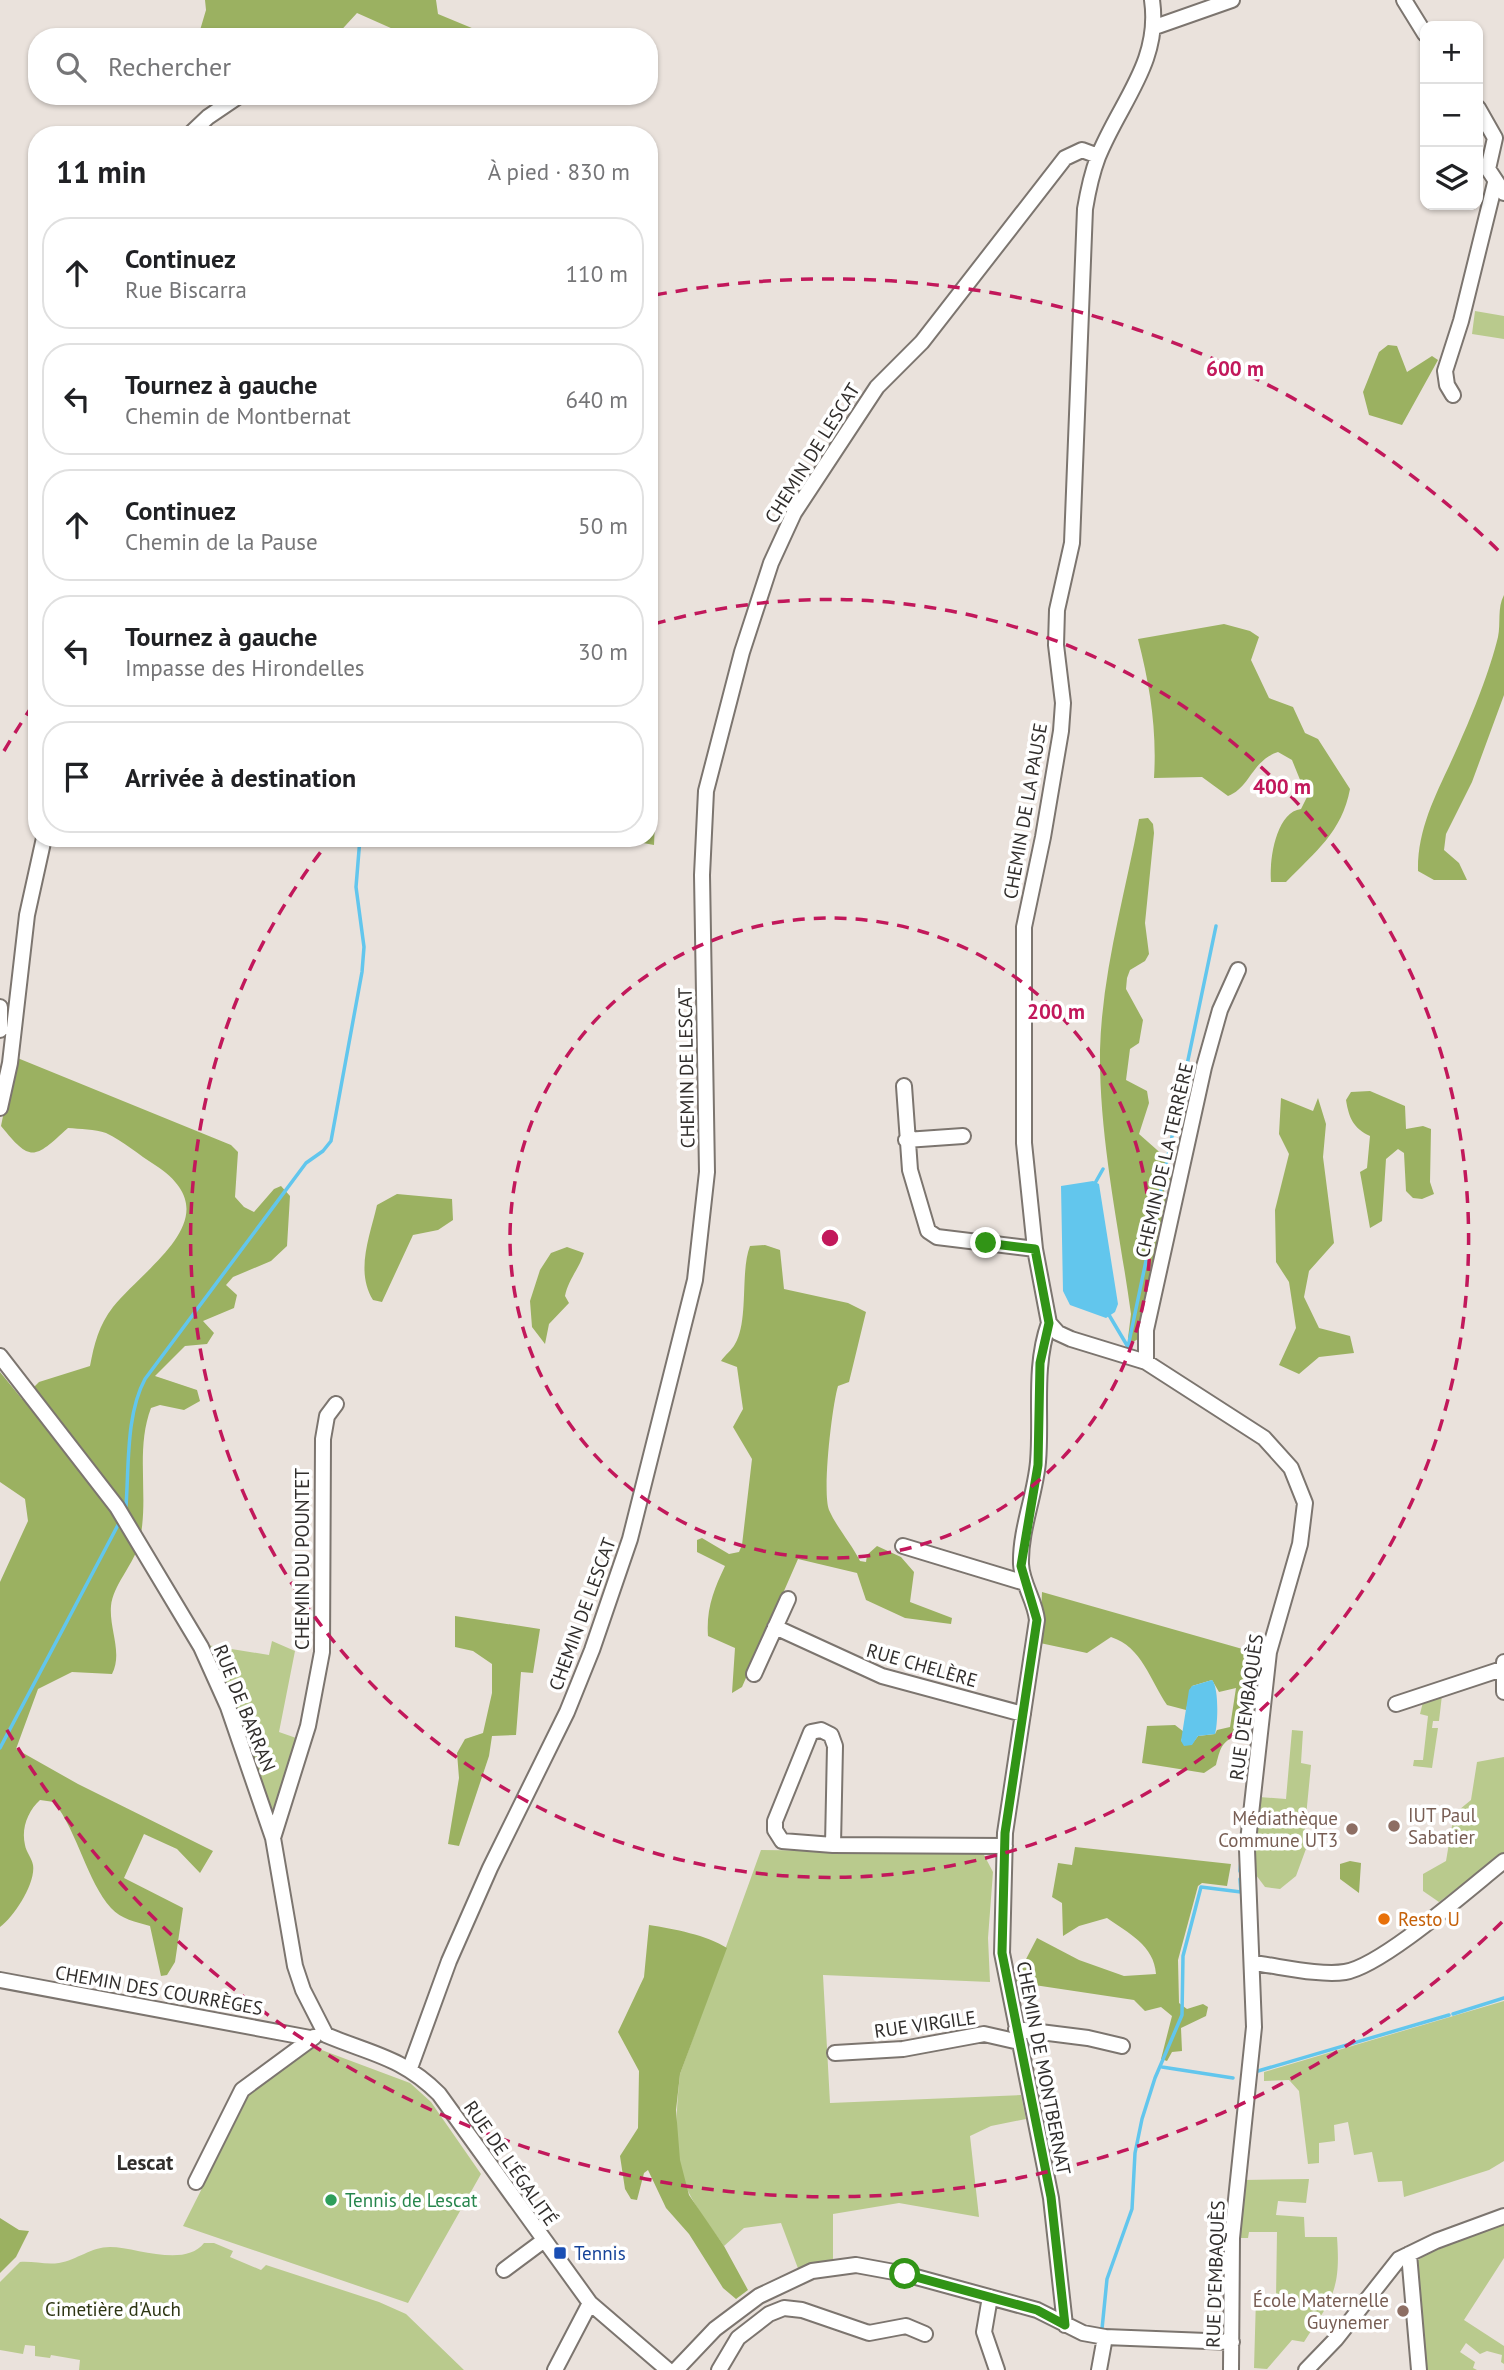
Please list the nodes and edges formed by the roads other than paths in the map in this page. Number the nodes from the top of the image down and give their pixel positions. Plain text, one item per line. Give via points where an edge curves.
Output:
1 (1152, 0) edge
2 (1232, 0) edge
3 (1404, 0) edge
4 (1420, 26) edge
5 (1154, 27) junction
6 (226, 105) edge
7 (1483, 117) edge
8 (198, 126) edge
9 (1098, 156) junction
10 (1500, 188) edge
11 (1453, 396) dead end
12 (42, 847) edge
13 (1238, 970) dead end
14 (0, 1007) edge
15 (0, 1031) edge
16 (5, 1058) edge
17 (904, 1086) dead end
18 (0, 1108) edge
19 (963, 1136) dead end
20 (906, 1140) junction
21 (1035, 1249) junction
22 (1049, 1323) junction
23 (0, 1356) edge
24 (1146, 1362) junction
25 (336, 1404) dead end
26 (904, 1546) dead end
27 (1025, 1583) junction
28 (788, 1599) dead end
29 (775, 1627) junction
30 (1503, 1665) edge
31 (754, 1674) dead end
32 (1504, 1692) edge
33 (1396, 1704) dead end
34 (1023, 1714) junction
35 (273, 1838) junction
36 (833, 1845) junction
37 (1005, 1846) junction
38 (1504, 1861) edge
39 (1253, 1963) junction
40 (0, 1980) edge
41 (326, 2035) junction
42 (1018, 2036) junction
43 (310, 2038) junction
44 (1122, 2046) dead end
45 (835, 2053) dead end
46 (410, 2068) junction
47 (195, 2182) dead end
48 (1504, 2216) edge
49 (543, 2241) junction
50 (1409, 2254) junction
51 (503, 2270) dead end
52 (990, 2297) junction
53 (590, 2303) junction
54 (1065, 2325) junction
55 (715, 2329) junction
56 (925, 2334) dead end
57 (1105, 2337) junction
58 (1232, 2342) junction
59 (729, 2348) junction
60 (652, 2365) edge
61 (555, 2370) edge
62 (668, 2370) edge
63 (676, 2370) edge
64 (719, 2370) edge
65 (997, 2370) edge
66 (1098, 2370) edge
67 (1231, 2370) edge
68 (1306, 2370) edge
69 (1419, 2370) edge

1 - 5 street, CHEMIN DE LA PAUSE
2 - 5 street
3 - 4 street
5 - 9 street, CHEMIN DE LA PAUSE via 1151,51
6 - 8 street
7 - 10 street via 1495,138 1488,169
9 - 21 street, CHEMIN DE LA PAUSE via 1084,209 1072,543 1057,610 1061,731 1024,927 1024,1143
9 - 46 street, CHEMIN DE LESCAT via 1082,150 1065,158 922,342 877,387 794,513 771,563 742,652 706,792 702,875 707,1172 692,1292 630,1539 589,1658 449,1961
10 - 11 street via 1445,371
12 - 16 street
13 - 24 street, CHEMIN DE LA TERRÈRE via 1220,1010 1199,1091 1146,1330
14 - 15 street
16 - 18 street
17 - 20 street
19 - 20 street
20 - 21 street via 926,1228 932,1235
21 - 22 street, CHEMIN DE LA PAUSE
22 - 24 street, RUE D'EMBAQUÈS via 1071,1339
22 - 27 street, CHEMIN DE MONTBERNAT via 1040,1363 1038,1465 1021,1555
23 - 35 street, RUE DE BARRAN via 117,1507 201,1647 228,1707
24 - 39 street, RUE D'EMBAQUÈS via 1264,1438 1292,1468 1305,1503 1300,1544 1267,1665 1247,1850
25 - 35 street, CHEMIN DU POUNTET via 327,1416 323,1439 323,1622 316,1693
26 - 27 street
27 - 34 street, CHEMIN DE MONTBERNAT via 1037,1620
28 - 29 street
29 - 31 street
29 - 34 street, RUE CHELÈRE via 882,1676
30 - 32 street
30 - 33 street
34 - 37 street, CHEMIN DE MONTBERNAT
35 - 41 street, RUE DE BARRAN via 295,1965
36 - 36 street via 782,1841 775,1830 815,1730 831,1735 835,1746
36 - 37 street
37 - 42 street, CHEMIN DE MONTBERNAT via 1002,1953
38 - 39 street via 1382,1956 1358,1969 1341,1972
39 - 58 street, RUE D'EMBAQUÈS via 1254,2027 1232,2238
40 - 43 street, CHEMIN DES COURRÈGES
41 - 43 street
41 - 46 street
42 - 44 street, RUE VIRGILE via 1088,2038
42 - 45 street, RUE VIRGILE via 985,2034 903,2049
42 - 54 street, CHEMIN DE MONTBERNAT via 1051,2197
43 - 47 street via 242,2090
46 - 49 street, RUE DE L'ÉGALITÉ via 439,2094
48 - 50 street
49 - 51 street
49 - 53 street, RUE DE L'ÉGALITÉ
50 - 68 street via 1385,2274 1368,2301
50 - 69 street
52 - 54 street via 1037,2310
52 - 55 street via 905,2274 842,2266 789,2280
52 - 65 street via 984,2332
53 - 60 street, RUE DE L'ÉGALITÉ
53 - 61 street
54 - 57 street
55 - 59 street via 719,2341
55 - 63 street
56 - 59 street via 906,2326 869,2333 784,2308 769,2314
57 - 58 street
57 - 66 street
58 - 67 street, RUE D'EMBAQUÈS
59 - 64 street
60 - 62 street, RUE DE L'ÉGALITÉ

